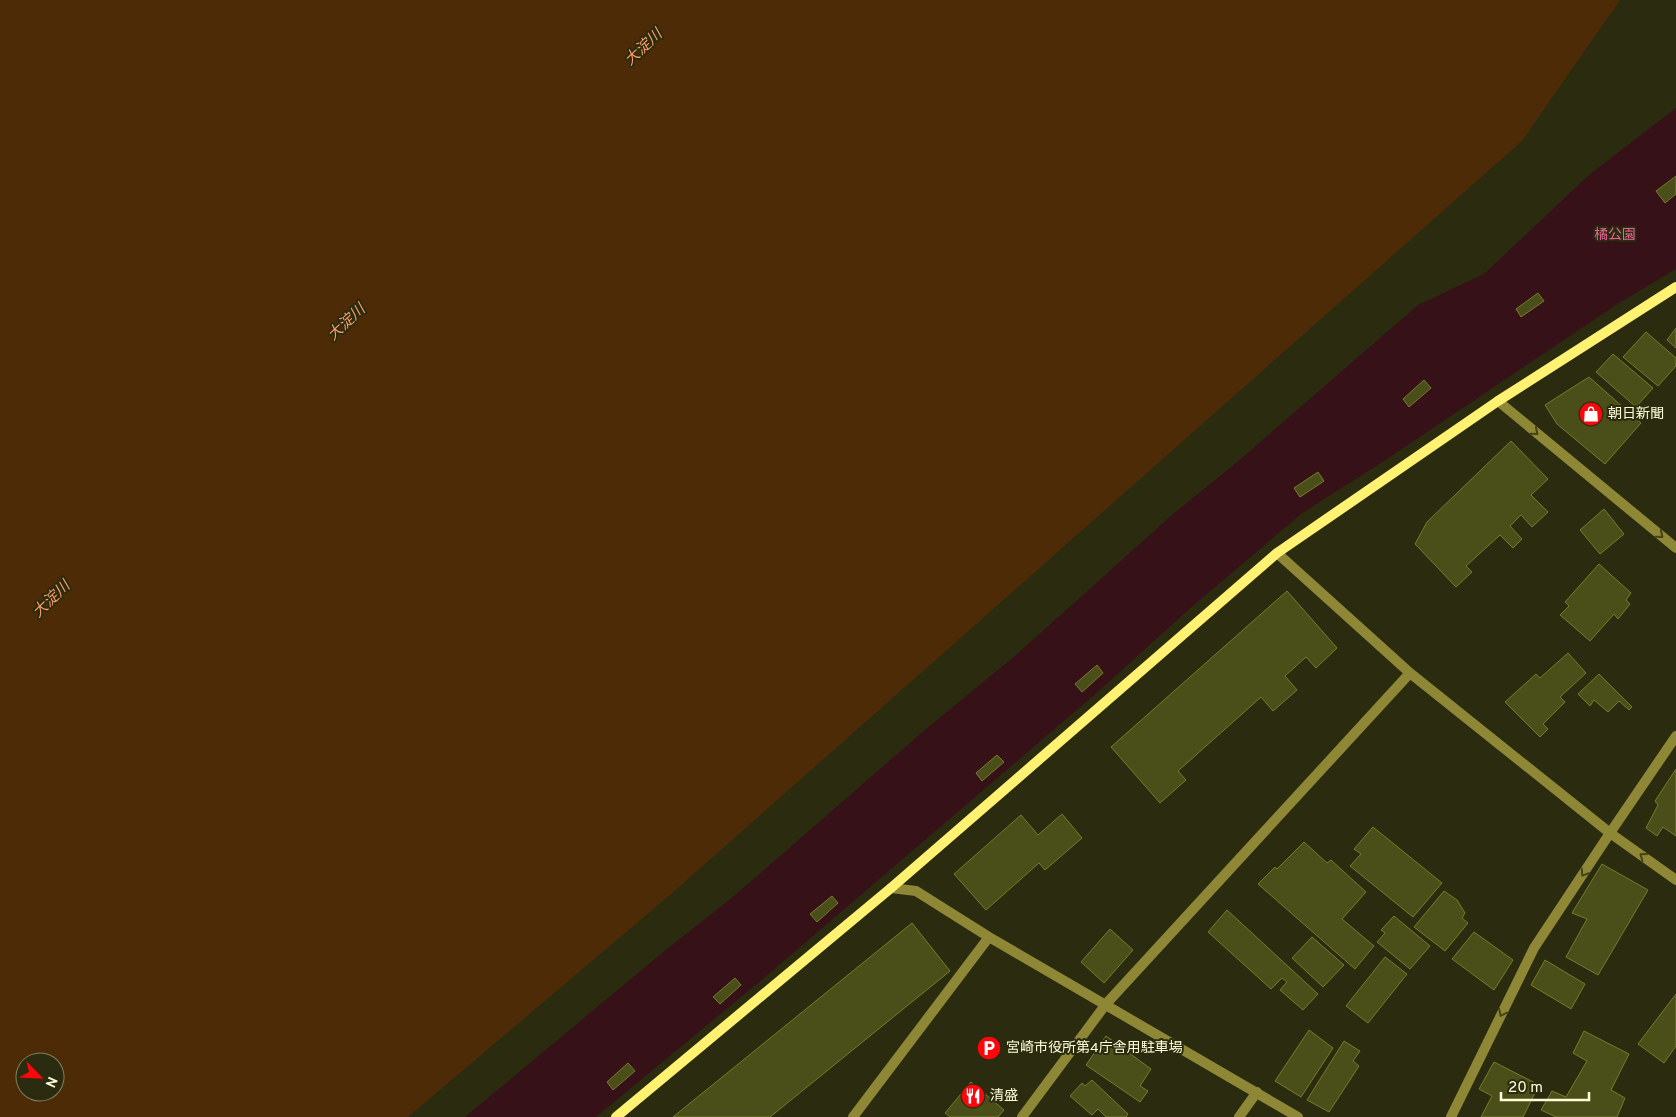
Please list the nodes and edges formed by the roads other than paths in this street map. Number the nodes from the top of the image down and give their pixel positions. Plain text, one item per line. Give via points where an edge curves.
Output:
1 (1676, 287) edge
2 (1498, 401) junction
3 (1676, 548) edge
4 (1277, 553) junction
5 (1410, 673) junction
6 (1676, 736) edge
7 (1610, 832) junction
8 (1676, 880) edge
9 (891, 888) junction
10 (989, 937) junction
11 (1106, 1004) junction
12 (1257, 1092) junction
13 (616, 1117) edge
14 (853, 1117) edge
15 (1022, 1117) edge
16 (1239, 1117) edge
17 (1298, 1117) edge
18 (1451, 1117) edge

1 - 2 street
2 -> 3 street
2 - 4 street
4 - 5 street
4 - 9 street
5 - 7 street
5 - 11 street
6 - 7 street
8 -> 7 street
7 -> 18 street via 1534,948
9 - 10 street via 916,891
9 - 13 street
10 - 11 street
10 - 14 street
11 - 12 street
11 - 15 street
12 - 16 street
12 - 17 street

